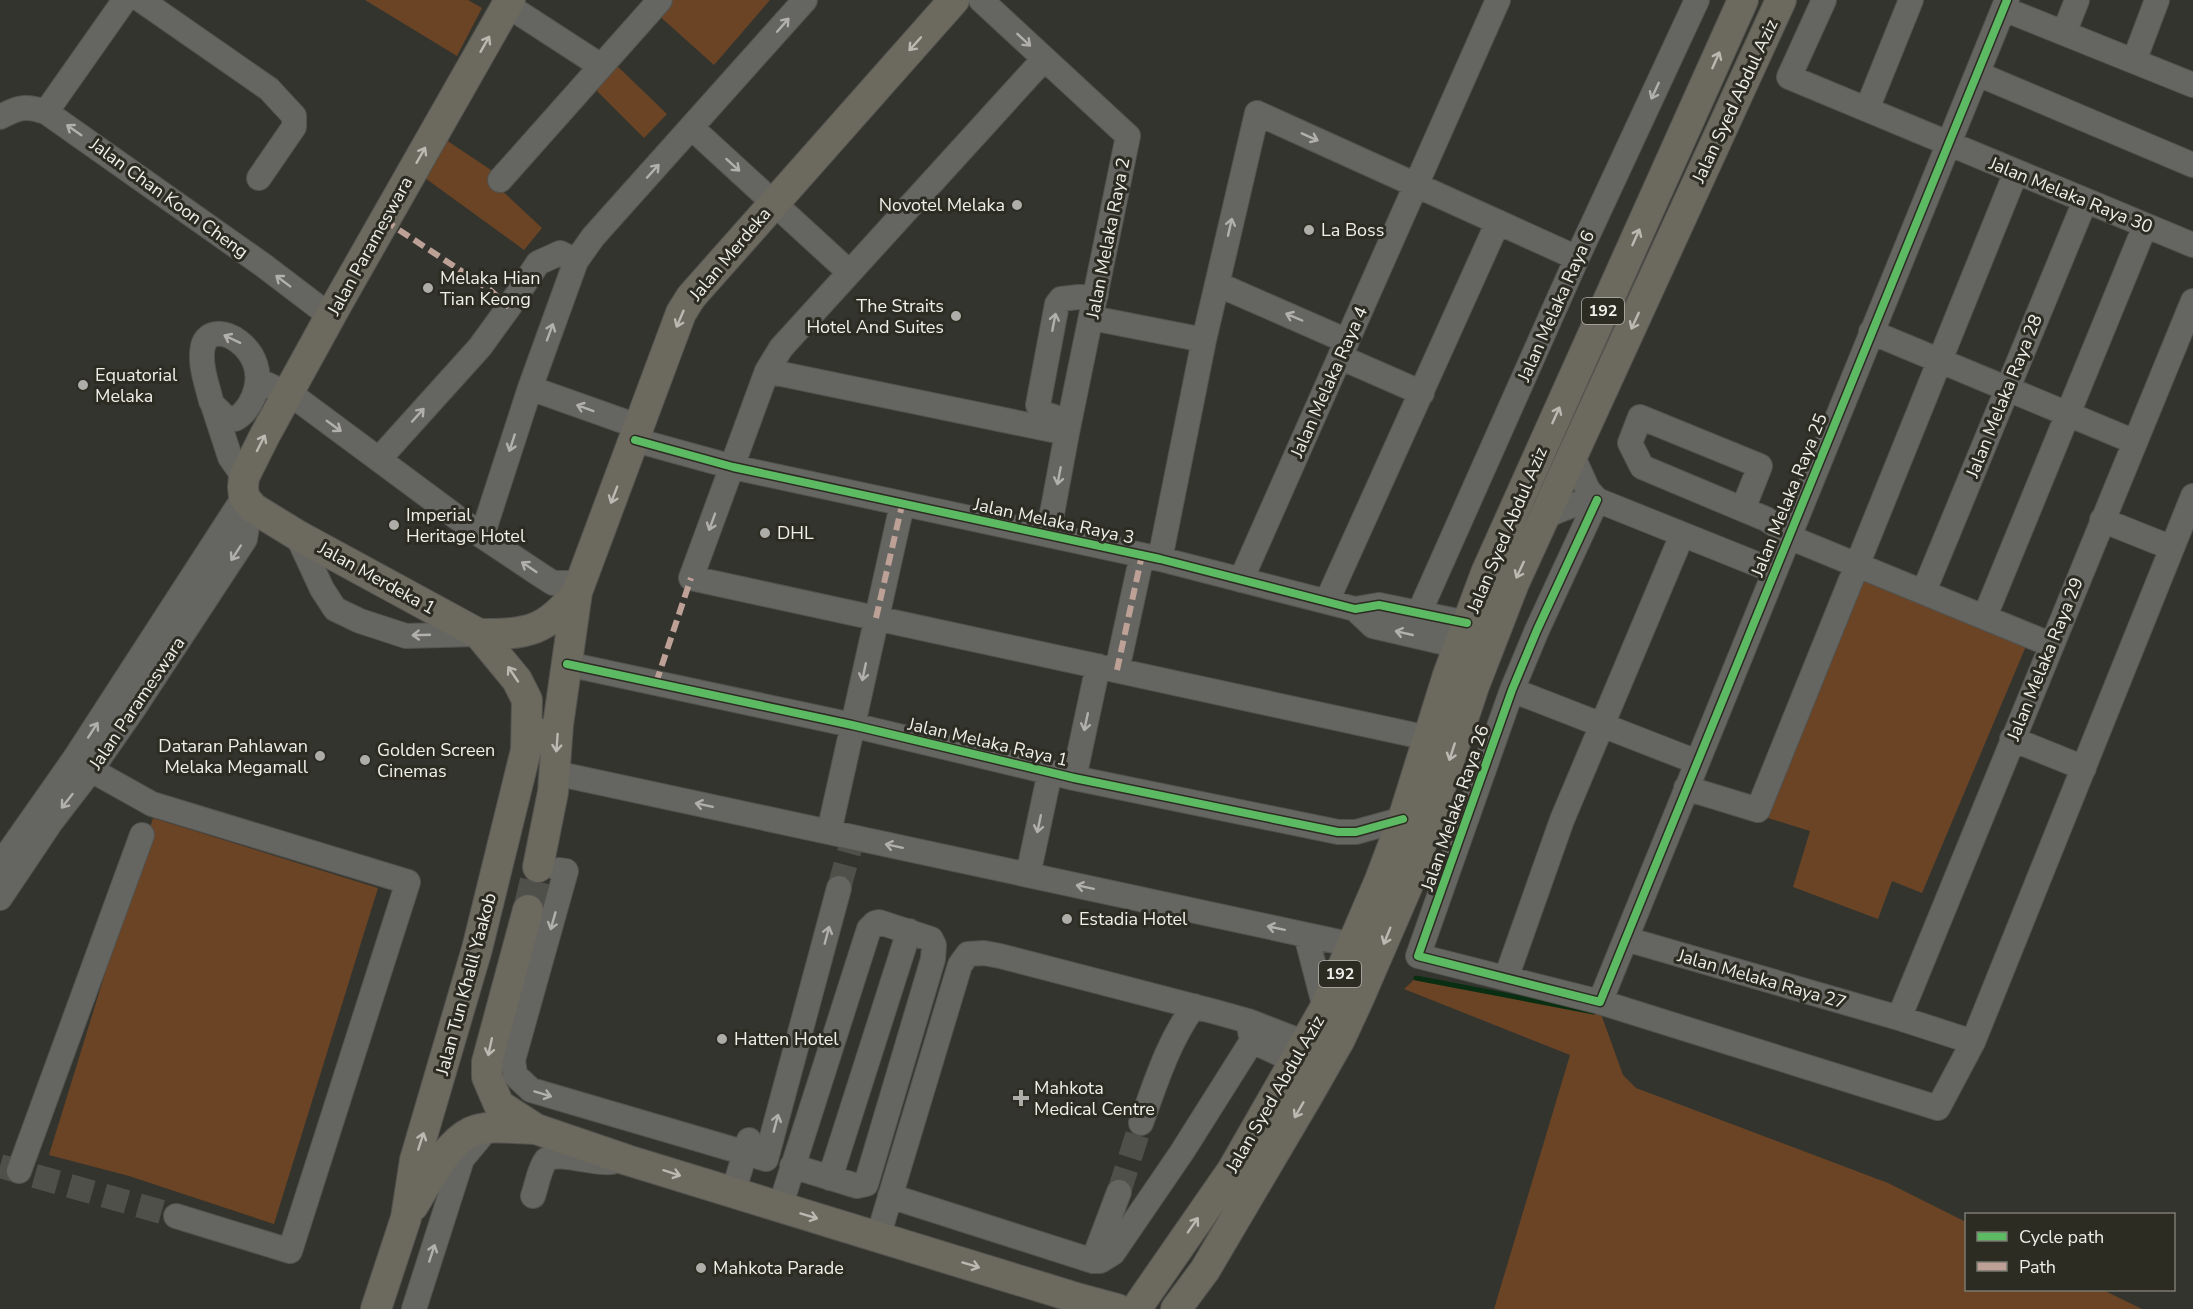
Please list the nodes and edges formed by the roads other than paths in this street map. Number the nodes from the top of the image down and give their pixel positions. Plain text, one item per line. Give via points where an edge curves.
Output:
1 (126, 0) edge
2 (141, 0) edge
3 (660, 0) edge
4 (805, 0) edge
5 (954, 0) edge
6 (981, 0) edge
7 (1498, 0) edge
8 (1697, 0) edge
9 (1743, 0) edge
10 (1781, 0) edge
11 (1824, 0) edge
12 (1911, 0) edge
13 (2077, 0) edge
14 (2157, 0) edge
15 (508, 3) edge
16 (2005, 4) edge
17 (2064, 33) junction
18 (1044, 59) junction
19 (2134, 61) junction
20 (601, 66) junction
21 (1978, 74) junction
22 (2193, 85) edge
23 (1867, 109) junction
24 (46, 112) junction
25 (0, 117) edge
26 (692, 128) junction
27 (1949, 144) junction
28 (2193, 165) edge
29 (2016, 172) junction
30 (260, 178) dead end
31 (500, 180) dead end
32 (1417, 184) junction
33 (2085, 201) junction
34 (773, 202) junction
35 (1498, 222) junction
36 (2145, 226) junction
37 (2193, 245) edge
38 (1577, 258) junction
39 (576, 261) junction
40 (849, 272) junction
41 (1217, 284) junction
42 (2193, 301) edge
43 (1094, 307) junction
44 (330, 316) junction
45 (1871, 332) junction
46 (1204, 340) junction
47 (1344, 349) junction
48 (1046, 361) junction
49 (1938, 361) junction
50 (1081, 368) junction
51 (767, 371) junction
52 (258, 380) junction
53 (530, 387) junction
54 (2007, 389) junction
55 (288, 393) junction
56 (1422, 393) junction
57 (213, 405) junction
58 (2068, 414) junction
59 (1068, 428) junction
60 (638, 433) junction
61 (2135, 442) junction
62 (1573, 457) junction
63 (379, 459) junction
64 (733, 467) junction
65 (244, 487) junction
66 (2193, 496) edge
67 (1597, 500) junction
68 (902, 505) junction
69 (1743, 509) junction
70 (1545, 517) junction
71 (2102, 520) junction
72 (286, 528) junction
73 (1789, 534) junction
74 (1682, 535) junction
75 (482, 536) junction
76 (1047, 536) junction
77 (2172, 548) junction
78 (1151, 557) junction
79 (1856, 563) junction
80 (1774, 571) junction
81 (1241, 580) junction
82 (579, 588) junction
83 (1924, 591) junction
84 (1327, 601) junction
85 (1355, 609) junction
86 (1419, 613) junction
87 (1984, 616) junction
88 (876, 618) junction
89 (479, 634) junction
90 (1463, 634) junction
91 (2052, 645) junction
92 (567, 664) junction
93 (1107, 668) junction
94 (1512, 690) junction
95 (852, 725) junction
96 (1602, 726) junction
97 (1428, 738) junction
98 (2012, 739) junction
99 (526, 750) junction
100 (1697, 762) junction
101 (83, 764) junction
102 (2084, 768) junction
103 (1050, 772) junction
104 (555, 773) junction
105 (1074, 778) junction
106 (1686, 788) junction
107 (1403, 819) junction
108 (829, 832) junction
109 (142, 835) dead end
110 (505, 835) junction
111 (547, 860) junction
112 (0, 865) edge
113 (1028, 875) junction
114 (839, 888) tunnel mouth
115 (0, 898) edge
116 (528, 910) tunnel mouth
117 (909, 931) junction
118 (1306, 935) junction
119 (1626, 939) junction
120 (1353, 945) junction
121 (1506, 978) junction
122 (1600, 1002) junction
123 (1194, 1006) junction
124 (1325, 1008) junction
125 (513, 1012) junction
126 (1899, 1018) junction
127 (1250, 1031) junction
128 (1973, 1042) junction
129 (1300, 1052) junction
130 (1140, 1123) tunnel mouth
131 (487, 1129) junction
132 (536, 1129) junction
133 (747, 1146) junction
134 (627, 1160) junction
135 (792, 1166) junction
136 (19, 1171) dead end
137 (830, 1178) junction
138 (1119, 1192) tunnel mouth
139 (733, 1193) junction
140 (533, 1196) dead end
141 (890, 1196) junction
142 (780, 1207) junction
143 (176, 1216) tunnel mouth
144 (405, 1218) junction
145 (878, 1237) junction
146 (1093, 1261) junction
147 (1205, 1270) junction
148 (1160, 1273) junction
149 (378, 1303) edge
150 (1068, 1304) edge
151 (415, 1309) edge
152 (1118, 1309) edge
153 (1136, 1309) edge
154 (1176, 1309) edge
155 (1202, 1309) edge

1 - 24 street
2 - 30 street via 268,88 294,116 294,127
3 - 20 street
26 -> 4 street
5 -> 34 main road, Jalan Merdeka
6 -> 18 street, Jalan Melaka Raya 2
7 - 32 street, Jalan Melaka Raya 4
8 -> 38 street, Jalan Melaka Raya 6
90 -> 9 main road, Jalan Syed Abdul Aziz / 192 via 1486,573
10 -> 62 main road, Jalan Syed Abdul Aziz / 192
11 - 23 street, Jalan Melaka Raya 30 via 1789,77
12 - 23 street
13 - 17 street
14 - 19 street
15 - 20 street
44 -> 15 main road, Jalan Parameswara
16 - 17 street
16 - 21 street, Jalan Melaka Raya 25
17 - 19 street
18 - 40 street
18 - 43 street, Jalan Melaka Raya 2 via 1128,136
19 - 22 street
20 - 31 street
21 - 27 street, Jalan Melaka Raya 25
21 - 28 street
23 - 27 street, Jalan Melaka Raya 30
24 - 25 street, Jalan Chan Koon Cheng via 31,107 15,108
44 -> 24 street, Jalan Chan Koon Cheng
26 -> 34 street
39 -> 26 street
27 - 29 street, Jalan Melaka Raya 30
27 - 45 street, Jalan Melaka Raya 25
29 - 33 street, Jalan Melaka Raya 30
29 - 49 street
32 - 35 street
41 -> 32 street via 1257,113
32 - 47 street, Jalan Melaka Raya 4
33 - 36 street, Jalan Melaka Raya 30
33 - 54 street, Jalan Melaka Raya 28
34 - 40 street
34 -> 60 main road, Jalan Merdeka via 681,313
35 - 38 street
35 - 56 street
36 - 37 street, Jalan Melaka Raya 30
36 - 58 street
38 - 86 street, Jalan Melaka Raya 6
53 -> 39 street
63 -> 39 street via 480,347 538,263 560,252
40 - 51 street via 781,348
41 - 46 street
47 -> 41 street
42 - 61 street, Jalan Melaka Raya 29
43 - 46 street
48 -> 43 street via 1061,298
43 - 50 street, Jalan Melaka Raya 2
44 - 55 main road, Jalan Parameswara
45 - 49 street
45 - 73 street, Jalan Melaka Raya 25
46 - 78 street
47 - 56 street
47 - 81 street, Jalan Melaka Raya 4
48 - 50 street
48 - 59 street via 1038,405 1043,413
49 - 54 street
49 - 79 street
50 - 59 street, Jalan Melaka Raya 2
51 - 59 street
51 - 64 street
52 - 55 street
52 - 57 street via 243,415 235,419 225,417
52 -> 57 street via 256,362 244,346 229,335 214,334 206,339 202,356
60 -> 53 street, Jalan Melaka Raya 3
53 -> 75 street
54 - 58 street
54 - 83 street, Jalan Melaka Raya 28
55 -> 63 street
65 -> 55 main road, Jalan Parameswara
56 - 84 street
57 - 65 street
58 - 61 street
58 - 87 street
59 -> 76 street, Jalan Melaka Raya 2
60 - 64 street, Jalan Melaka Raya 3
60 -> 82 main road, Jalan Merdeka
61 - 71 street, Jalan Melaka Raya 29
62 - 67 street
62 - 70 main road, Jalan Syed Abdul Aziz / 192
63 - 75 street via 412,474 445,498
64 - 68 street, Jalan Melaka Raya 3
64 -> 88 street via 691,578
65 - 72 main road via 253,508
65 - 101 street, Jalan Parameswara
66 - 77 street
67 - 70 street via 1566,506
67 - 74 street
67 - 94 street, Jalan Melaka Raya 26
68 - 76 street, Jalan Melaka Raya 3
68 - 88 street
69 - 69 street via 1760,466 1640,417 1630,443 1642,467
69 - 73 street
70 -> 147 main road, Jalan Syed Abdul Aziz / 192 via 1492,636 1381,952 1340,1039
71 - 77 street
71 - 91 street, Jalan Melaka Raya 29
72 - 89 main road, Jalan Merdeka 1
89 -> 72 street via 406,636 335,609
73 - 79 street
73 - 80 street, Jalan Melaka Raya 25
74 - 80 street
74 - 96 street
82 -> 75 street via 553,583
76 - 78 street, Jalan Melaka Raya 3
77 - 102 street
78 - 81 street, Jalan Melaka Raya 3
78 - 93 street
79 - 83 street
79 - 106 street via 1758,810
80 - 100 street, Jalan Melaka Raya 25
81 - 84 street, Jalan Melaka Raya 3
82 - 89 main road, Jalan Merdeka 1 via 562,612 529,631
82 - 92 main road, Jalan Merdeka
83 - 87 street
84 - 85 street, Jalan Melaka Raya 3
85 - 86 street, Jalan Melaka Raya 3 via 1379,605
90 -> 85 street via 1373,626
86 - 90 street, Jalan Melaka Raya 3
87 - 91 street
88 - 93 street
88 -> 95 street
99 -> 89 main road, Jalan Merdeka 1 via 526,700 512,672
90 - 97 main road, Jalan Syed Abdul Aziz / 192
91 - 98 street, Jalan Melaka Raya 29
92 - 95 street, Jalan Melaka Raya 1
92 - 99 main road
92 -> 104 main road
93 - 97 street
93 -> 105 street
94 - 96 street
94 - 121 street, Jalan Melaka Raya 26 via 1418,956
95 - 103 street, Jalan Melaka Raya 1
95 - 108 street
96 - 100 street
96 - 121 street via 1562,820
97 - 107 main road, Jalan Syed Abdul Aziz / 192
98 - 102 street
98 - 126 street, Jalan Melaka Raya 29
99 - 110 main road, Jalan Tun Khalil Yaakob
100 - 106 street, Jalan Melaka Raya 25
101 - 112 street, Jalan Parameswara
101 -> 115 street, Jalan Parameswara via 51,822
101 - 143 street via 152,804 408,882 290,1251
102 - 128 street
103 - 105 street, Jalan Melaka Raya 1
103 -> 113 street
108 -> 104 street via 589,789
104 - 111 main road
105 - 107 street, Jalan Melaka Raya 1 via 1338,832 1356,832
106 - 119 street, Jalan Melaka Raya 25
107 - 120 main road, Jalan Syed Abdul Aziz / 192
113 -> 108 street via 853,841
109 - 136 street
110 - 111 main road via 514,824 534,822 541,829
144 -> 110 main road, Jalan Tun Khalil Yaakob via 415,1160 477,950
111 -> 125 street via 566,871
118 -> 113 street
133 -> 114 street via 766,1159
116 - 125 main road
117 - 135 street via 879,922 869,928
117 - 137 street
117 - 137 street via 931,939 933,959 866,1184 857,1186
118 - 120 street
118 - 124 street
119 - 122 street, Jalan Melaka Raya 25
119 - 126 street, Jalan Melaka Raya 27
120 - 124 main road, Jalan Syed Abdul Aziz / 192
121 - 122 street, Jalan Melaka Raya 26
122 - 128 street, Jalan Melaka Raya 26 via 1938,1108
123 - 127 street
123 - 130 street via 1167,1053
123 - 141 street via 984,952 968,954 960,966
124 - 129 main road, Jalan Syed Abdul Aziz / 192
125 -> 132 main road via 487,1062 487,1077 499,1105
125 -> 133 street via 515,1075 531,1090
126 - 128 street, Jalan Melaka Raya 27
127 - 129 street
127 - 146 street via 1176,1161 1113,1253
148 -> 129 main road, Jalan Syed Abdul Aziz / 192 via 1233,1169
131 - 132 main road, Jalan Tun Khalil Yaakob
131 - 144 main road, Jalan Tun Khalil Yaakob via 471,1132 457,1143 438,1164
151 -> 131 street via 462,1160
132 - 134 main road
133 - 139 street
134 -> 139 main road
134 - 140 street via 607,1163 551,1157
135 - 137 street
135 - 142 street
138 - 146 street
139 - 142 main road
141 - 145 street
141 - 146 street
142 -> 145 main road
144 - 149 main road, Jalan Tun Khalil Yaakob
145 -> 150 main road via 1002,1275
147 - 154 main road, Jalan Syed Abdul Aziz / 192
147 - 155 main road via 1200,1293
148 - 150 main road via 1126,1294
148 - 153 main road, Jalan Syed Abdul Aziz / 192
149 - 151 street
150 - 152 main road

